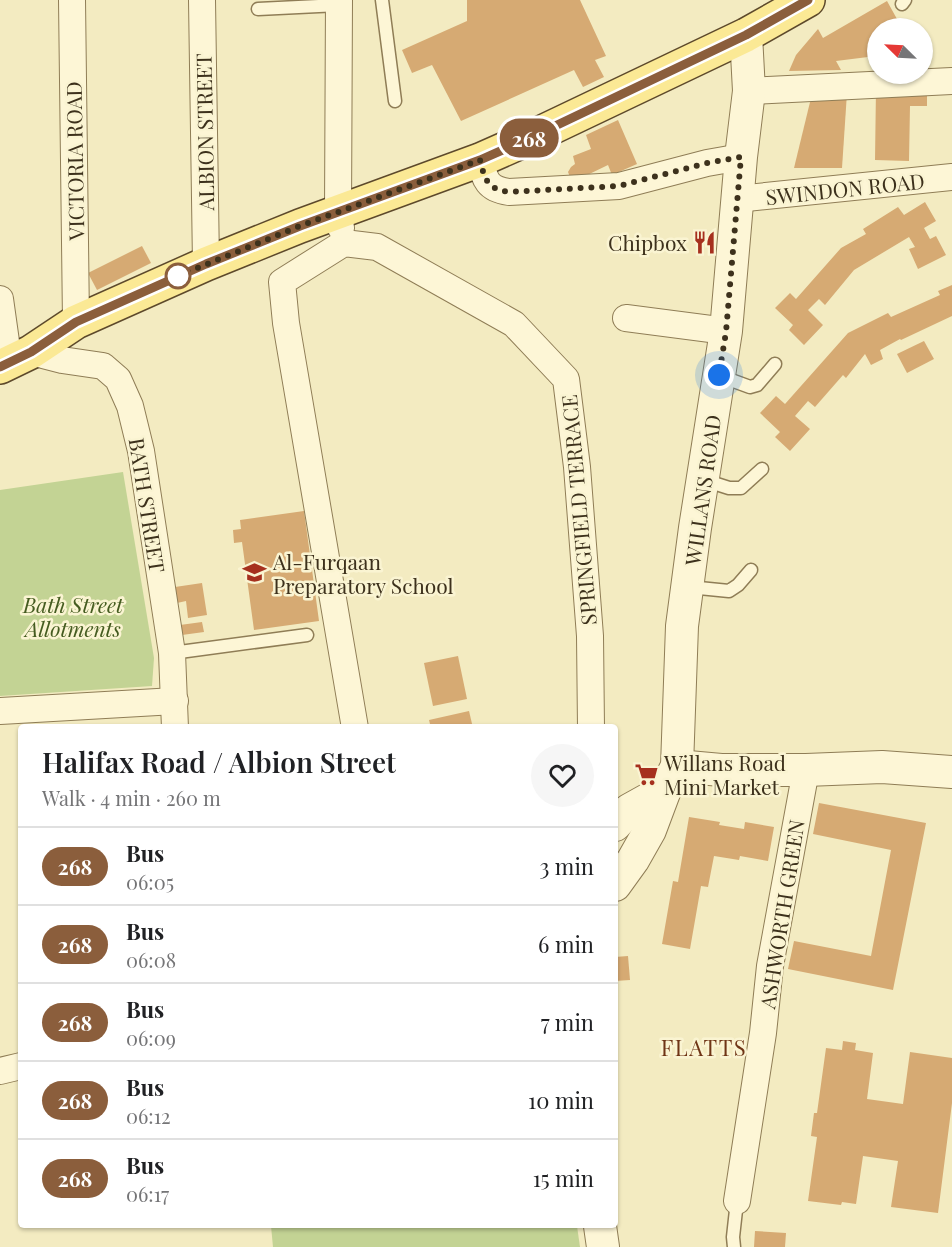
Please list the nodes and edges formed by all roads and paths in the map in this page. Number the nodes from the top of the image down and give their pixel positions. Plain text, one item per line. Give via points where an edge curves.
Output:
1 (72, 0) edge
2 (202, 0) edge
3 (382, 0) edge
4 (808, 0) edge
5 (339, 3) edge
6 (258, 9) dead end
7 (746, 35) junction
8 (952, 81) edge
9 (749, 91) junction
10 (395, 101) dead end
11 (741, 157) junction
12 (480, 160) junction
13 (952, 177) edge
14 (737, 199) junction
15 (338, 212) junction
16 (344, 243) junction
17 (206, 264) junction
18 (0, 299) edge
19 (626, 318) dead end
20 (76, 322) junction
21 (726, 332) junction
22 (13, 361) edge
23 (775, 364) dead end
24 (719, 375) junction
25 (762, 469) dead end
26 (703, 480) junction
27 (751, 570) dead end
28 (688, 586) junction
29 (307, 635) dead end
30 (172, 653) junction
31 (175, 701) junction
32 (0, 711) edge
33 (175, 724) edge
34 (354, 724) edge
35 (591, 724) edge
36 (806, 770) junction
37 (952, 772) edge
38 (671, 778) junction
39 (620, 812) edge
40 (618, 881) edge
41 (18, 1067) edge
42 (0, 1071) edge
43 (737, 1201) joint
44 (600, 1228) edge
45 (603, 1247) edge
46 (734, 1247) edge

1 - 20 street, VICTORIA ROAD
2 - 17 street, ALBION STREET
3 - 10 lane
4 - 7 main road
5 - 6 lane
5 - 15 street
7 - 9 street, WILLANS ROAD
7 - 12 main road
8 - 9 street
9 - 11 street, WILLANS ROAD
11 - 12 street via 619,186 509,192 496,190 485,180
11 - 14 street, WILLANS ROAD
12 - 15 main road
13 - 14 street, SWINDON ROAD
14 - 21 street, WILLANS ROAD
15 - 16 street
15 - 17 main road
16 - 34 street via 282,282
16 - 35 street, SPRINGFIELD TERRACE via 377,247 514,324 566,379 589,624
17 - 20 main road
18 - 22 street
19 - 21 street
20 - 22 main road
21 - 24 street, WILLANS ROAD
22 - 30 street, BATH STREET via 62,360 103,366 118,379 130,406 141,451
23 - 24 lane via 757,385 750,387
24 - 26 street, WILLANS ROAD
25 - 26 lane via 741,488
26 - 28 street, WILLANS ROAD
27 - 28 lane via 729,591
28 - 38 street, WILLANS ROAD
29 - 30 lane
30 - 31 street, BATH STREET
31 - 32 street
31 - 33 street, BATH STREET
36 - 37 street via 882,767
36 - 38 street via 721,770
36 - 43 street, ASHWORTH GREEN via 770,966
38 - 39 street
38 - 40 street, WILLANS ROAD via 650,830
41 - 42 street
43 - 46 lane
44 - 45 street

